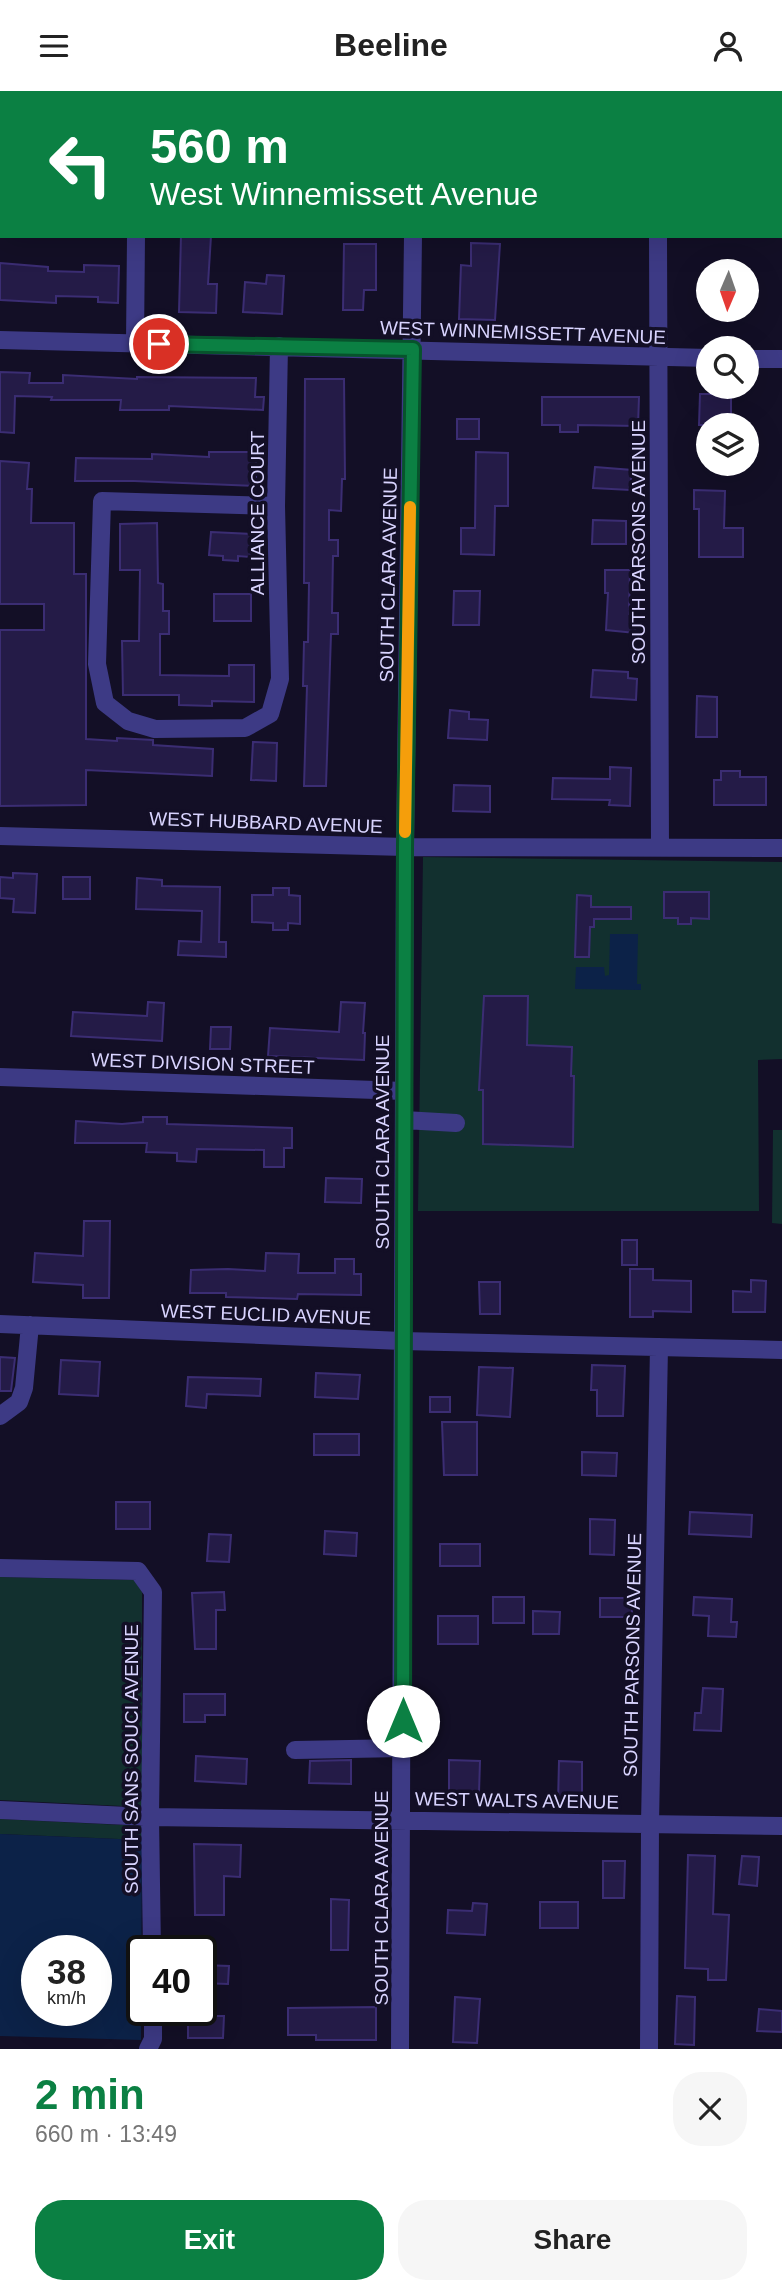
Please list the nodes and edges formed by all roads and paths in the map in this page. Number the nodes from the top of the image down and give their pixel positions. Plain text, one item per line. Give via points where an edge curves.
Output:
1 (136, 238) edge
2 (413, 238) edge
3 (658, 238) edge
4 (0, 340) edge
5 (135, 343) junction
6 (279, 346) junction
7 (413, 349) junction
8 (658, 358) junction
9 (696, 358) edge
10 (759, 359) edge
11 (782, 359) edge
12 (276, 506) junction
13 (0, 836) edge
14 (405, 847) junction
15 (660, 847) junction
16 (782, 848) edge
17 (0, 1077) edge
18 (404, 1091) junction
19 (404, 1120) junction
20 (456, 1123) dead end
21 (0, 1324) edge
22 (30, 1325) junction
23 (402, 1341) junction
24 (659, 1347) junction
25 (782, 1350) edge
26 (0, 1416) edge
27 (0, 1568) edge
28 (403, 1748) junction
29 (295, 1750) dead end
30 (0, 1810) edge
31 (150, 1817) junction
32 (403, 1819) junction
33 (650, 1823) junction
34 (782, 1826) edge
35 (152, 1935) edge
36 (153, 2026) edge
37 (148, 2049) edge
38 (400, 2049) edge
39 (649, 2049) edge

1 - 5 street
2 - 7 street, SOUTH CLARA AVENUE
3 - 8 street, SOUTH PARSONS AVENUE
4 - 5 street, WEST WINNEMISSETT AVENUE
5 - 6 street, WEST WINNEMISSETT AVENUE
6 - 7 street, WEST WINNEMISSETT AVENUE
6 - 12 street, ALLIANCE COURT
7 - 8 street, WEST WINNEMISSETT AVENUE
7 - 14 street, SOUTH CLARA AVENUE
8 - 9 street, WEST WINNEMISSETT AVENUE
8 - 15 street, SOUTH PARSONS AVENUE
10 - 11 street
12 - 12 street, ALLIANCE COURT via 280,679 270,714 245,728 155,729 128,721 105,703 97,664 102,501
13 - 14 street, WEST HUBBARD AVENUE
14 - 15 street, WEST HUBBARD AVENUE
14 - 18 street, SOUTH CLARA AVENUE
15 - 16 street, WEST HUBBARD AVENUE
17 - 18 street, WEST DIVISION STREET
18 - 19 street, SOUTH CLARA AVENUE
19 - 20 street
19 - 23 street, SOUTH CLARA AVENUE
21 - 22 street, WEST EUCLID AVENUE
22 - 23 street, WEST EUCLID AVENUE
22 - 26 street via 24,1388 19,1402
23 - 24 street, WEST EUCLID AVENUE
23 - 28 street, SOUTH CLARA AVENUE
24 - 25 street, WEST EUCLID AVENUE
24 - 33 street, SOUTH PARSONS AVENUE
27 - 31 street, SOUTH SANS SOUCI AVENUE via 138,1571 153,1591
28 - 29 street
28 - 32 street, SOUTH CLARA AVENUE
30 - 31 street, WEST WALTS AVENUE
31 - 32 street, WEST WALTS AVENUE
31 - 35 street, SOUTH SANS SOUCI AVENUE
32 - 33 street, WEST WALTS AVENUE
32 - 38 street, SOUTH CLARA AVENUE
33 - 34 street, WEST WALTS AVENUE
33 - 39 street, SOUTH PARSONS AVENUE
36 - 37 street

